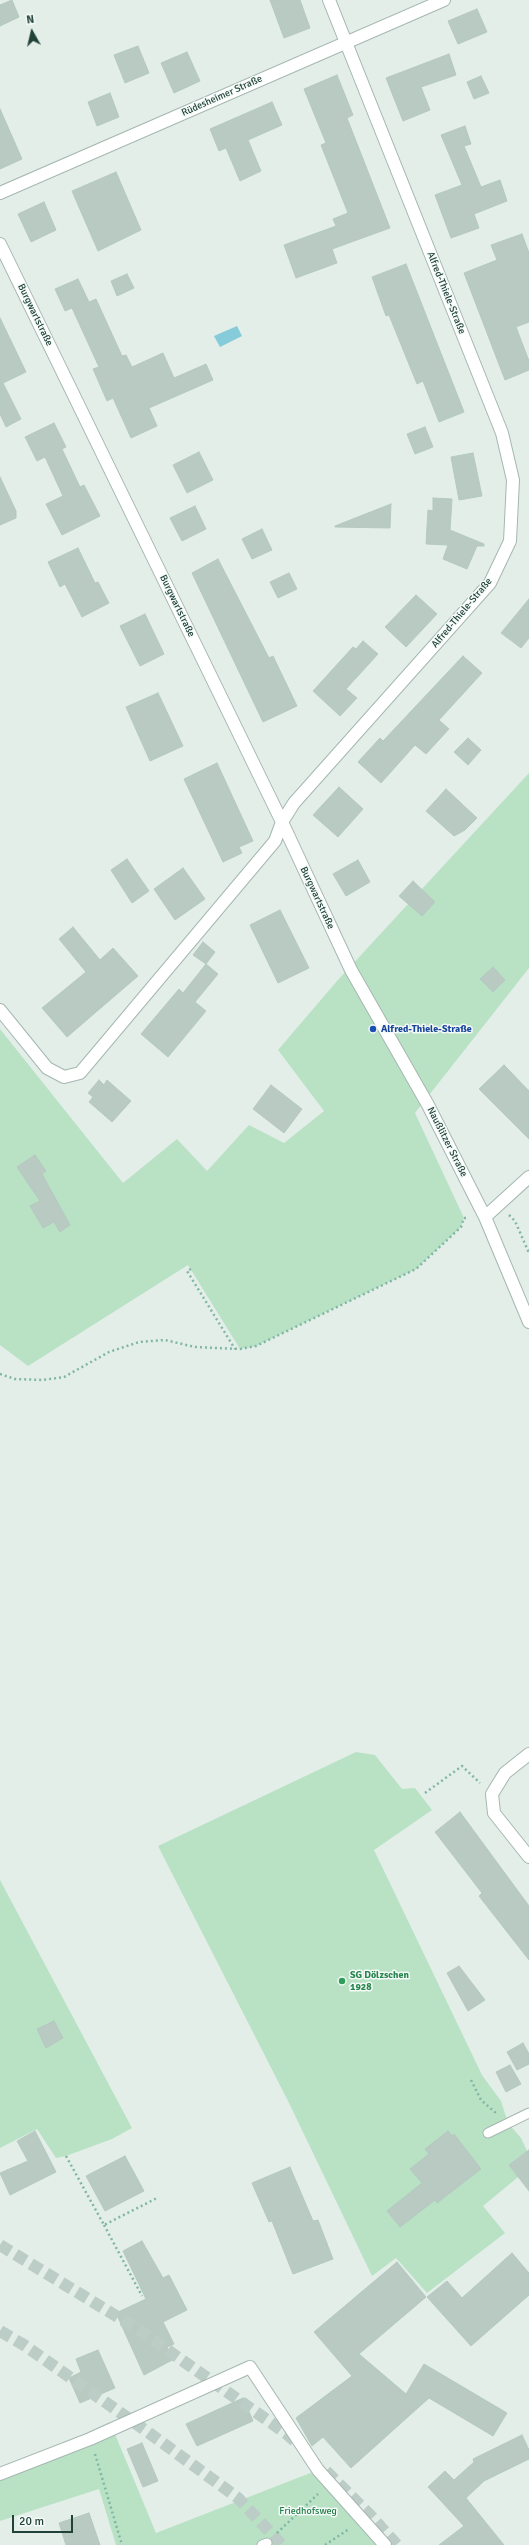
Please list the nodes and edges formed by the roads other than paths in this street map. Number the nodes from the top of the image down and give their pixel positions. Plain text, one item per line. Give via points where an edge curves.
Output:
1 (329, 0) edge
2 (444, 0) edge
3 (346, 42) junction
4 (0, 193) edge
5 (0, 244) edge
6 (282, 822) junction
7 (351, 970) joint
8 (0, 1010) edge
9 (529, 1177) edge
10 (485, 1217) junction
11 (529, 1322) edge
12 (529, 1754) edge
13 (529, 1858) edge
14 (529, 2113) edge
15 (488, 2133) dead end
16 (0, 2474) edge
17 (384, 2545) edge

1 - 3 street, Alfred-Thiele-Straße
2 - 3 street, Rüdesheimer Straße
3 - 4 street, Rüdesheimer Straße
3 - 6 street, Alfred-Thiele-Straße via 502,433 513,480 510,541 490,583 294,803
5 - 6 street, Burgwartstraße
6 - 7 street, Burgwartstraße
6 - 8 street, Alfred-Thiele-Straße via 276,841 80,1073 64,1077 47,1068
7 - 10 street, Naußlitzer Straße via 428,1105
9 - 10 street
10 - 11 street, Naußlitzer Straße
12 - 13 street via 506,1773 492,1794 494,1813
14 - 15 lane
16 - 17 street via 90,2439 250,2367 318,2470

